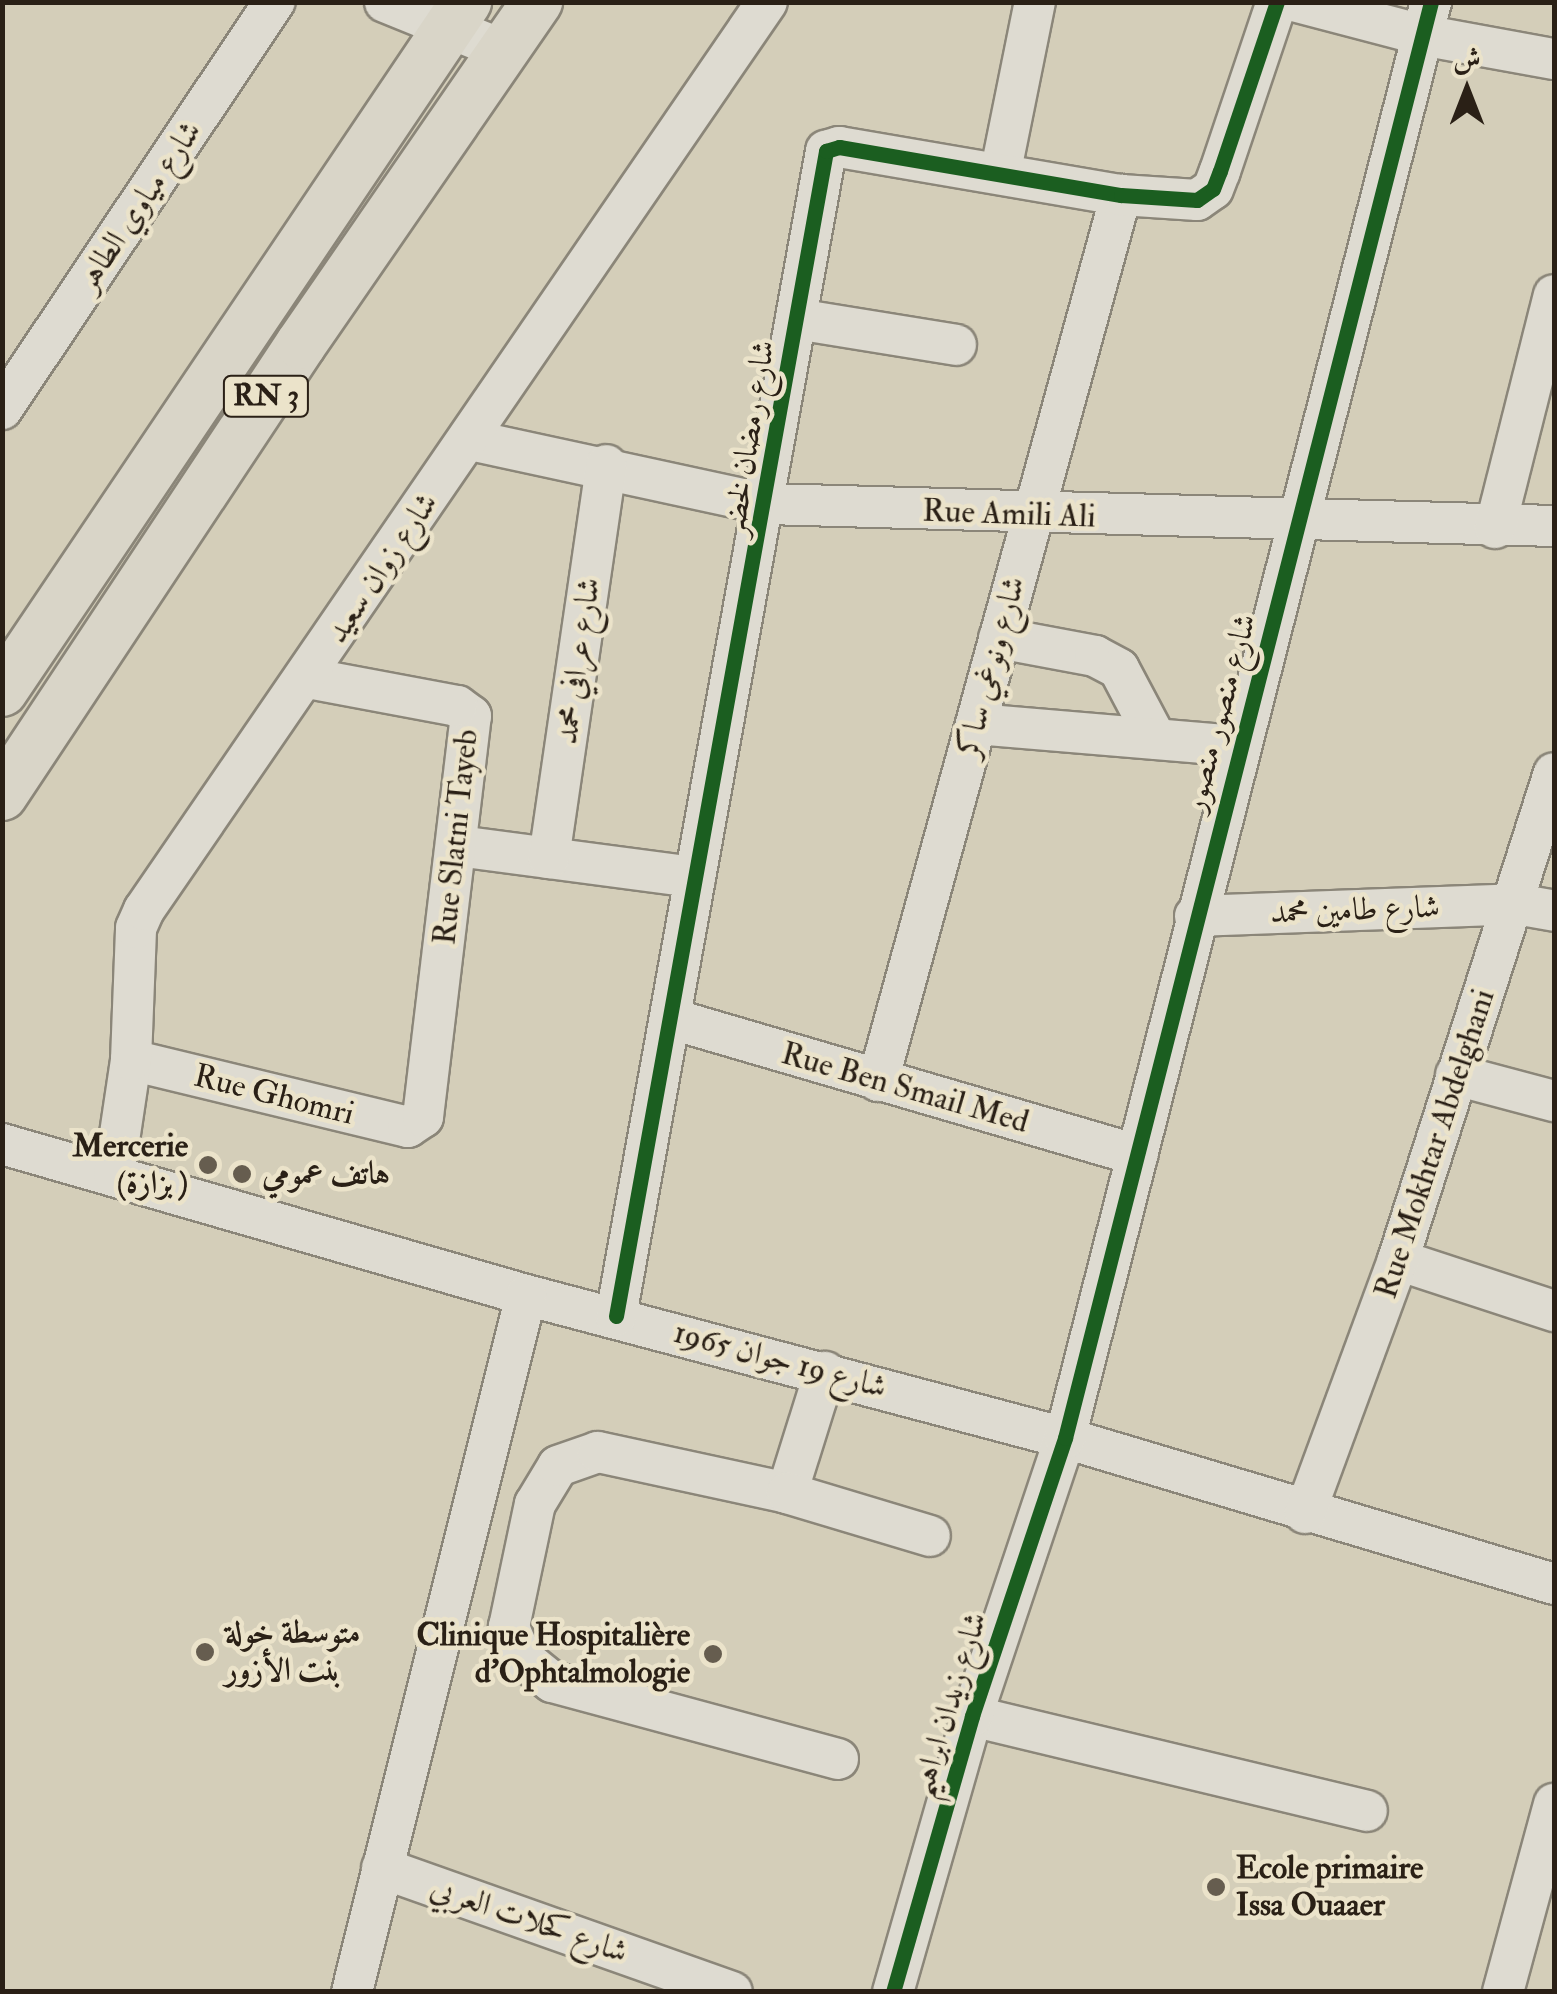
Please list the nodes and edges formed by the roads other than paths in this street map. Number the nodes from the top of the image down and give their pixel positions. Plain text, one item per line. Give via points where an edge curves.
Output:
1 (274, 2) edge
2 (385, 2) edge
3 (537, 2) edge
4 (768, 2) edge
5 (1035, 2) edge
6 (1300, 3) edge
7 (458, 14) edge
8 (1429, 19) edge
9 (501, 49) junction
10 (1554, 58) edge
11 (1001, 170) junction
12 (1121, 195) junction
13 (1554, 295) edge
14 (796, 319) junction
15 (956, 346) dead end
16 (2, 409) edge
17 (470, 440) junction
18 (606, 465) junction
19 (767, 504) junction
20 (1032, 516) junction
21 (1298, 522) junction
22 (1554, 526) edge
23 (1496, 528) junction
24 (999, 638) junction
25 (306, 678) junction
26 (2, 692) edge
27 (976, 724) junction
28 (1156, 739) junction
29 (1239, 746) junction
30 (1554, 773) edge
31 (2, 794) edge
32 (458, 846) junction
33 (1541, 850) edge
34 (549, 858) junction
35 (695, 877) junction
36 (1535, 907) edge
37 (1195, 916) junction
38 (672, 1019) junction
39 (131, 1060) junction
40 (1456, 1076) junction
41 (878, 1081) junction
42 (1554, 1101) edge
43 (418, 1125) joint
44 (8, 1155) edge
45 (1138, 1155) junction
46 (114, 1174) junction
47 (1398, 1260) junction
48 (526, 1295) junction
49 (1554, 1312) edge
50 (616, 1316) junction
51 (825, 1372) junction
52 (1065, 1438) junction
53 (787, 1494) junction
54 (1306, 1513) junction
55 (930, 1536) dead end
56 (1554, 1584) edge
57 (972, 1716) junction
58 (838, 1759) dead end
59 (1554, 1804) edge
60 (1367, 1811) dead end
61 (382, 1868) junction
62 (352, 1992) edge
63 (732, 1992) edge
64 (892, 1992) edge
65 (1504, 1992) edge

1 - 16 street, شارع مياوي الطاهر
2 - 7 street
3 - 9 main road, RN 3
4 - 17 street, شارع زوان سعيد
5 - 11 street
6 - 8 street
6 - 12 street, شارع رمضان لخضر via 1212,189 1180,203
7 - 9 street
7 - 26 main road, RN 3
8 - 10 street
8 - 21 street, شارع منصور منصور
9 - 31 main road, RN 3
11 - 12 street, شارع رمضان لخضر
11 - 14 street, شارع رمضان لخضر via 832,148
12 - 20 street, شارع ونوغي ساكر
13 - 23 street
14 - 15 street
14 - 19 street, شارع رمضان لخضر
17 - 18 street, Rue Amili Ali
17 - 25 street, شارع زوان سعيد
18 - 19 street, Rue Amili Ali
18 - 34 street, شارع عرافي محمد
19 - 20 street, Rue Amili Ali
19 - 35 street, شارع رمضان لخضر
20 - 21 street, Rue Amili Ali
20 - 24 street, شارع ونوغي ساكر
21 - 23 street, Rue Amili Ali
21 - 29 street, شارع منصور منصور
22 - 23 street, Rue Amili Ali
24 - 27 street, شارع ونوغي ساكر
24 - 28 street via 1094,656 1119,670
25 - 32 street, Rue Slatni Tayeb via 466,710 471,716
25 - 39 street, شارع زوان سعيد via 140,919
27 - 28 street
27 - 41 street, شارع ونوغي ساكر
28 - 29 street
29 - 37 street, شارع منصور منصور
30 - 33 street, Rue Mokhtar Abdelghani
32 - 34 street
32 - 43 street, Rue Slatni Tayeb
33 - 36 street, Rue Mokhtar Abdelghani
34 - 35 street
35 - 38 street, شارع رمضان لخضر
36 - 37 street, شارع طامين محمد
36 - 40 street, Rue Mokhtar Abdelghani
37 - 45 street, شارع منصور منصور
38 - 41 street, Rue Ben Smail Med
38 - 50 street, شارع رمضان لخضر
39 - 43 street, Rue Ghomri
39 - 46 street, شارع زوان سعيد
40 - 42 street
40 - 47 street, Rue Mokhtar Abdelghani
41 - 45 street, Rue Ben Smail Med
44 - 46 street, شارع 19 جوان 1965
45 - 52 street, شارع منصور منصور
46 - 48 street, شارع 19 جوان 1965
47 - 49 street
47 - 54 street, Rue Mokhtar Abdelghani
48 - 50 street, شارع 19 جوان 1965
48 - 61 street
50 - 51 street, شارع 19 جوان 1965
51 - 52 street, شارع 19 جوان 1965
51 - 53 street
52 - 54 street, شارع 19 جوان 1965
52 - 57 street, شارع زيدان ابراهيم
53 - 55 street
53 - 58 street via 626,1454 598,1452 558,1466 535,1504 509,1626 522,1658 552,1682
54 - 56 street, شارع 19 جوان 1965
57 - 60 street
57 - 64 street, شارع زيدان ابراهيم
59 - 65 street
61 - 62 street
61 - 63 street, شارع كحلات العربي

